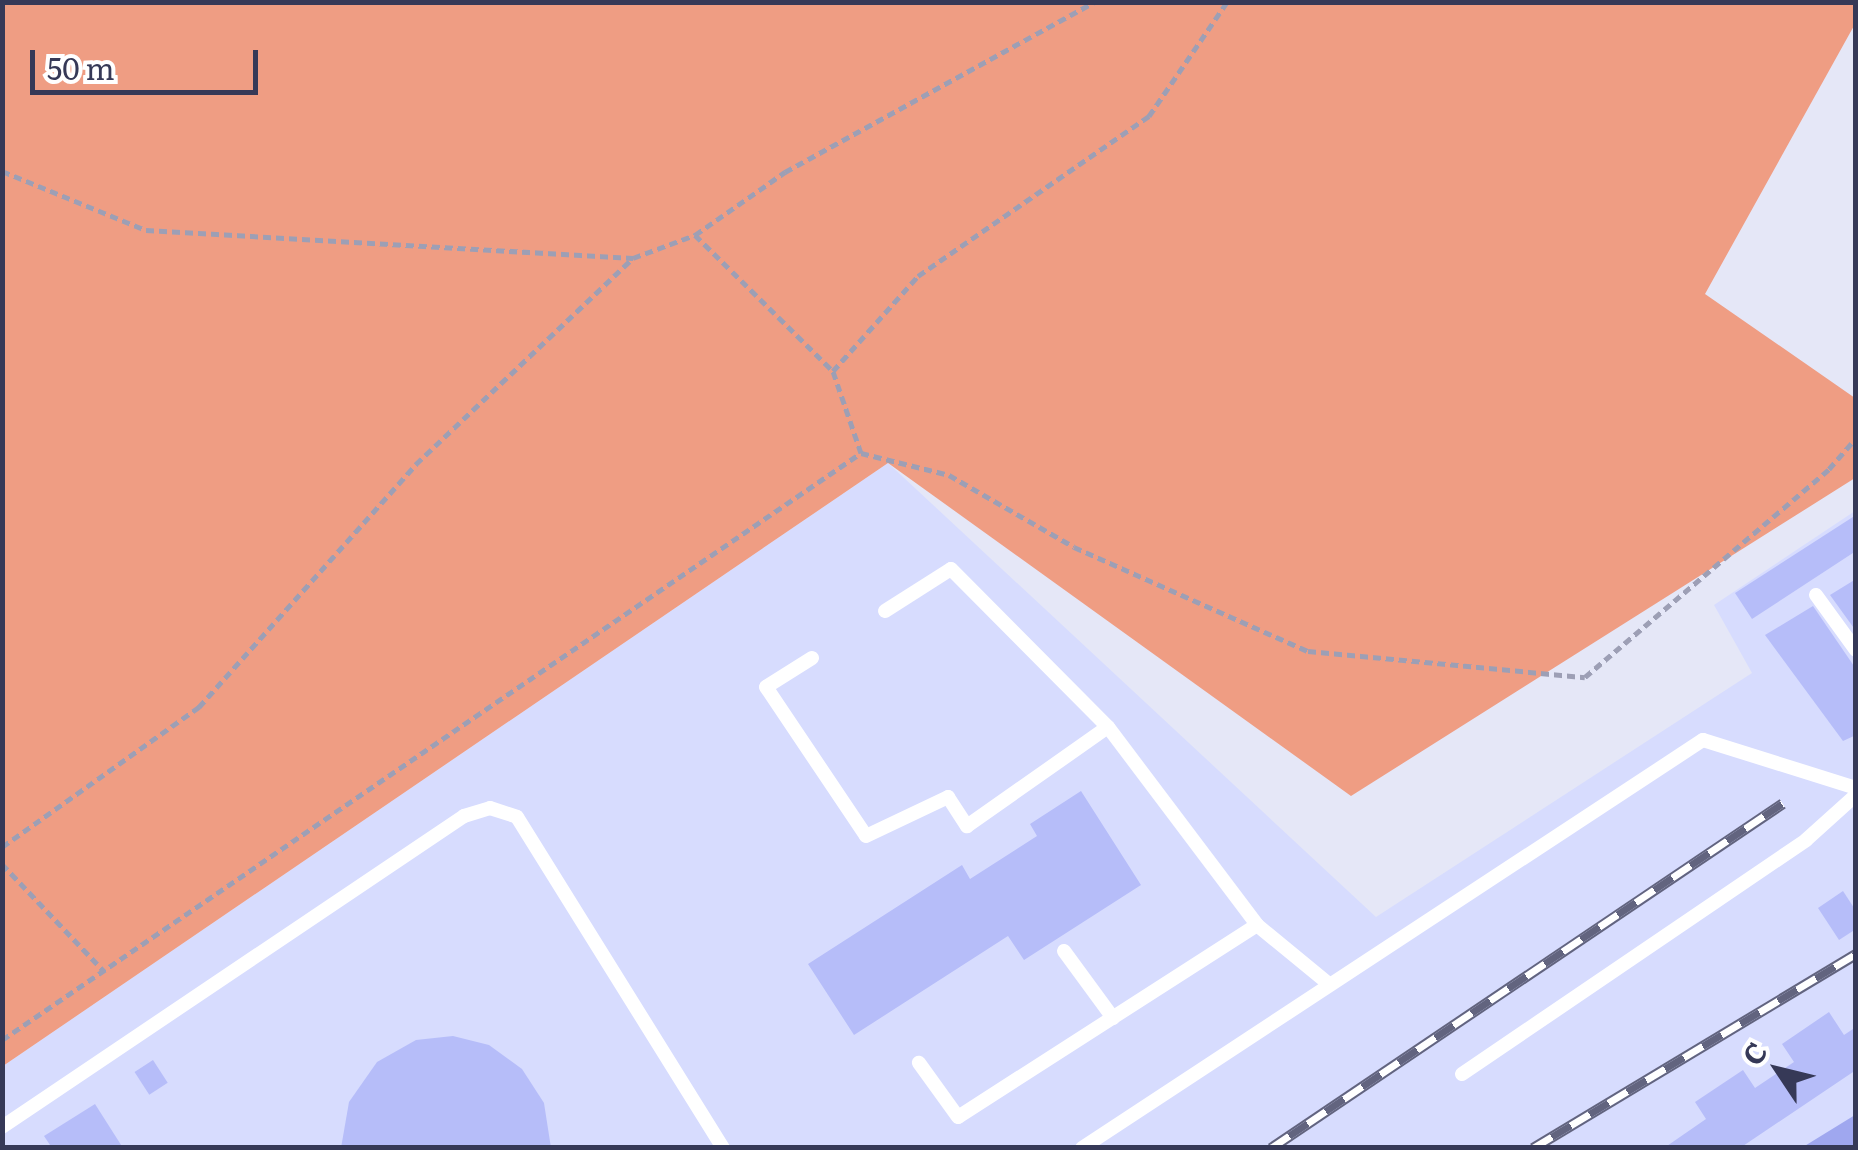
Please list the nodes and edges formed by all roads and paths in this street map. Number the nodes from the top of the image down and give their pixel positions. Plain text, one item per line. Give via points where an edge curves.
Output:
1 (1094, 2) edge
2 (1227, 2) edge
3 (2, 171) edge
4 (695, 235) junction
5 (633, 258) junction
6 (833, 370) junction
7 (1856, 438) edge
8 (861, 453) junction
9 (1816, 596) dead end
10 (885, 611) dead end
11 (1856, 650) edge
12 (812, 658) dead end
13 (1108, 727) junction
14 (1856, 791) edge
15 (2, 847) edge
16 (2, 864) edge
17 (1256, 925) junction
18 (1064, 951) dead end
19 (104, 972) junction
20 (1330, 984) junction
21 (1112, 1018) junction
22 (2, 1040) edge
23 (919, 1064) dead end
24 (1462, 1074) dead end
25 (2, 1127) edge
26 (722, 1148) edge
27 (1082, 1148) edge

1 - 4 path via 785,172
2 - 6 path via 1149,116 918,276
3 - 5 path via 146,230
4 - 5 path
4 - 6 path
5 - 15 path via 416,464 199,707
6 - 8 path
7 - 8 path via 1829,469 1585,677 1308,651 1074,547 950,475
8 - 19 path
9 - 11 lane
10 - 13 lane via 951,569
12 - 13 lane via 766,688 866,836 948,797 967,826
13 - 17 lane
14 - 20 lane via 1703,740
14 - 24 lane via 1806,840
16 - 19 path
17 - 20 lane
17 - 21 lane
18 - 21 lane
19 - 22 path
20 - 27 lane
21 - 23 lane via 958,1117
25 - 26 lane via 464,816 490,808 517,818

